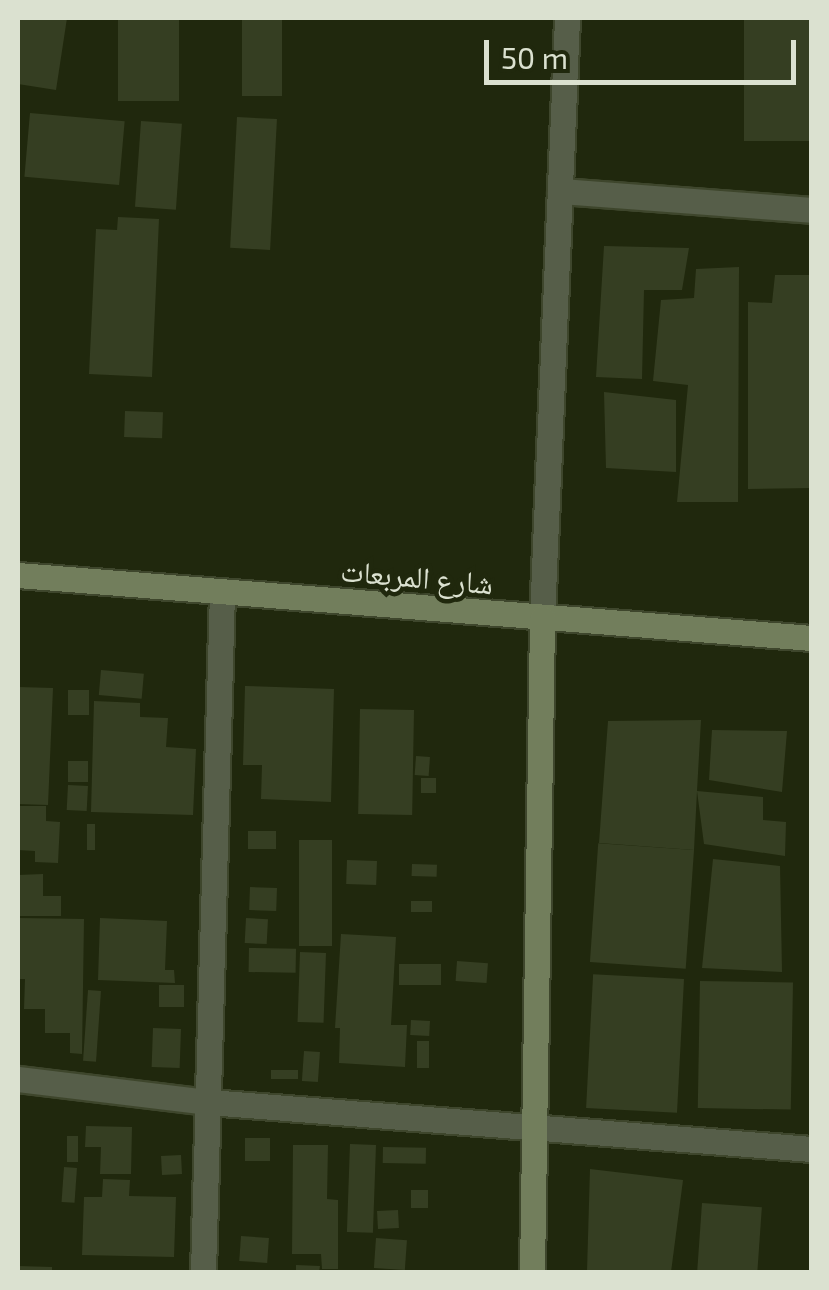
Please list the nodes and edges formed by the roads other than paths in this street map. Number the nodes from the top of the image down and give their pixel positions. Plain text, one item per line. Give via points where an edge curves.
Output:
1 (567, 18) edge
2 (560, 191) junction
3 (812, 210) edge
4 (18, 575) edge
5 (222, 593) junction
6 (542, 618) junction
7 (812, 638) edge
8 (18, 1079) edge
9 (209, 1102) junction
10 (537, 1124) junction
11 (812, 1149) edge
12 (202, 1272) edge
13 (532, 1272) edge

1 - 2 street
2 - 3 street
2 - 6 street
4 - 5 street, شارع المربعات
5 - 6 street, شارع المربعات
5 - 9 street
6 - 7 street, شارع المربعات
6 - 10 street
8 - 9 street
9 - 10 street
9 - 12 street
10 - 11 street
10 - 13 street

